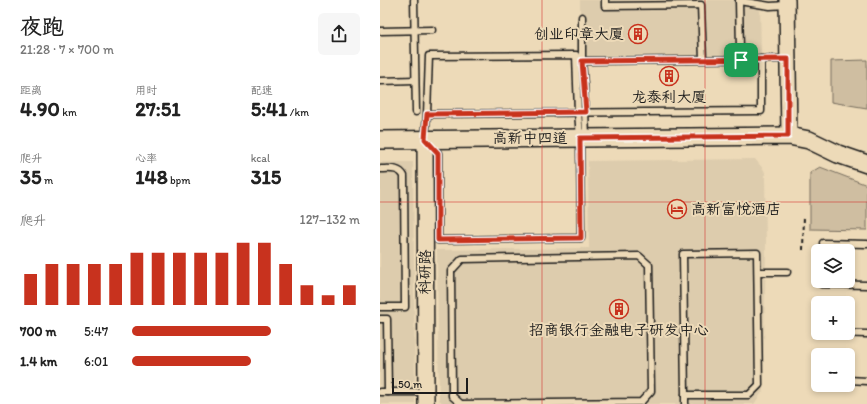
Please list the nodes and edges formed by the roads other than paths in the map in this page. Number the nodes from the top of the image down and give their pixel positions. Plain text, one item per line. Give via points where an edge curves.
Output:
1 (414, 0) edge
2 (605, 0) edge
3 (739, 0) edge
4 (787, 3) edge
5 (582, 18) dead end
6 (414, 30) junction
7 (432, 30) dead end
8 (380, 31) edge
9 (740, 50) dead end
10 (788, 59) junction
11 (703, 60) junction
12 (760, 60) junction
13 (582, 61) junction
14 (415, 80) junction
15 (380, 81) edge
16 (416, 112) dead end
17 (578, 112) junction
18 (586, 112) junction
19 (427, 114) junction
20 (788, 136) junction
21 (583, 138) junction
22 (425, 139) junction
23 (380, 140) edge
24 (867, 164) edge
25 (380, 169) edge
26 (823, 243) dead end
27 (867, 244) edge
28 (758, 272) junction
29 (787, 272) dead end
30 (855, 285) edge
31 (867, 285) edge
32 (380, 307) edge
33 (380, 319) edge
34 (855, 334) edge
35 (867, 334) edge
36 (855, 380) edge
37 (867, 381) edge
38 (380, 392) edge
39 (388, 392) junction
40 (685, 396) junction
41 (426, 398) edge
42 (577, 403) edge
43 (598, 403) edge
44 (685, 404) edge

1 - 6 lane
2 - 11 lane via 605,6 701,5
3 - 4 lane via 770,6
3 - 9 lane
4 - 10 street
5 - 13 lane
6 - 7 lane
6 - 8 lane
6 - 14 lane
10 - 12 lane
10 - 20 street
11 - 12 lane
11 - 13 lane
12 - 18 lane via 761,111
13 - 18 lane via 586,85
14 - 15 lane
14 - 16 lane
17 - 18 lane
17 - 19 lane
17 - 19 lane via 576,55 429,56
17 - 21 lane
18 - 21 lane
19 - 22 lane
20 - 21 main road, 高新中四道
20 - 24 main road, 高新中四道 via 809,140
21 - 22 main road, 高新中四道
21 - 22 lane via 581,238 438,240 438,153
22 - 23 main road, 高新中四道
22 - 41 street, 科研路
25 - 32 lane via 398,170 404,176 405,307
26 - 27 lane
28 - 29 lane
28 - 40 lane via 759,385 749,395
28 - 40 lane via 757,252 683,254
30 - 31 lane
33 - 39 lane via 387,319
34 - 35 lane
36 - 37 lane
38 - 39 lane
39 - 41 lane
40 - 44 lane
42 - 43 lane
42 - 43 lane via 461,404 452,396 451,271 462,259 639,256 650,265 651,391 641,402

